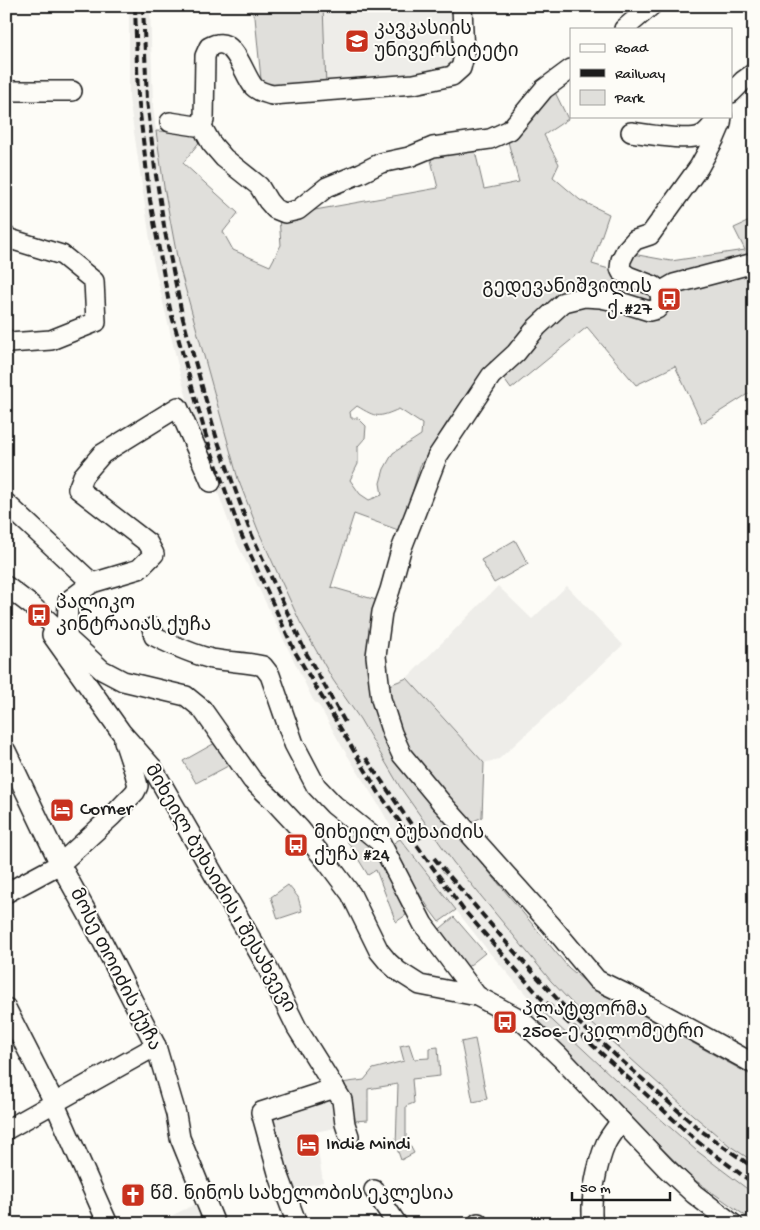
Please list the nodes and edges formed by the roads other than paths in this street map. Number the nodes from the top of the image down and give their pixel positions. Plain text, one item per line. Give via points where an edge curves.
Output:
1 (462, 6) edge
2 (651, 6) edge
3 (625, 28) edge
4 (570, 70) edge
5 (754, 73) edge
6 (6, 91) edge
7 (72, 91) dead end
8 (732, 92) edge
9 (718, 118) edge
10 (720, 118) edge
11 (170, 122) dead end
12 (200, 124) junction
13 (631, 132) dead end
14 (6, 236) edge
15 (754, 264) edge
16 (660, 292) junction
17 (6, 339) edge
18 (211, 482) dead end
19 (6, 503) edge
20 (92, 583) junction
21 (6, 586) edge
22 (31, 605) junction
23 (152, 628) dead end
24 (67, 638) junction
25 (121, 732) junction
26 (6, 751) edge
27 (60, 864) junction
28 (6, 893) edge
29 (477, 996) junction
30 (6, 1008) edge
31 (156, 1046) junction
32 (754, 1064) edge
33 (335, 1088) junction
34 (54, 1102) junction
35 (621, 1120) junction
36 (6, 1130) edge
37 (349, 1136) dead end
38 (374, 1190) dead end
39 (108, 1224) edge
40 (215, 1224) edge
41 (297, 1224) edge
42 (397, 1224) edge
43 (593, 1224) edge
44 (733, 1224) edge

1 - 12 street via 464,56 461,68 452,76 414,84 272,95 254,87 227,45 218,43 209,47 205,56 204,120
2 - 3 street
4 - 12 street via 544,89 510,130 490,139 433,147 381,163 327,187 298,210 285,213 275,208 259,186 224,158
5 - 8 street
6 - 7 street
9 - 13 street via 701,135 681,138
10 - 16 street via 715,138 699,167 650,235 635,240 621,260 621,271
11 - 12 street
14 - 17 street via 62,255 94,281 96,322 51,340 9,343
15 - 16 street via 674,284
16 - 32 street via 661,304 649,311 600,298 584,297 564,302 491,376 437,457 401,550 382,612 376,656 381,699 402,755 597,980
18 - 20 street via 178,407 102,454 83,476 78,489 148,543 154,554 138,570
19 - 20 street
20 - 24 street via 68,601
21 - 22 street
22 - 24 street
22 - 25 street, მიხეილ ბუხაიძის I შესახვევი
23 - 29 street via 154,636 175,647 212,658 263,666 270,675 294,744 316,786 381,843 423,924
24 - 29 street via 102,670 123,681 186,696 202,709 252,780 327,862 350,894 388,962 420,985
25 - 27 street via 138,786 112,816
25 - 33 street, მიხეილ ბუხაიძის I შესახვევი via 152,767 266,965 297,1028
26 - 27 street, მოსე თოიძის ქუჩა
27 - 28 street
27 - 31 street, მოსე თოიძის ქუჩა
29 - 35 street via 520,1019
30 - 34 street
31 - 34 street
31 - 40 street, მოსე თოიძის ქუჩა via 180,1138
33 - 37 street, მიხეილ ბუხაიძის I შესახვევი via 342,1100 344,1124
33 - 41 street via 261,1112
34 - 36 street
34 - 39 street
35 - 43 street via 607,1142 597,1170 591,1215
35 - 44 street via 666,1168
38 - 42 street

